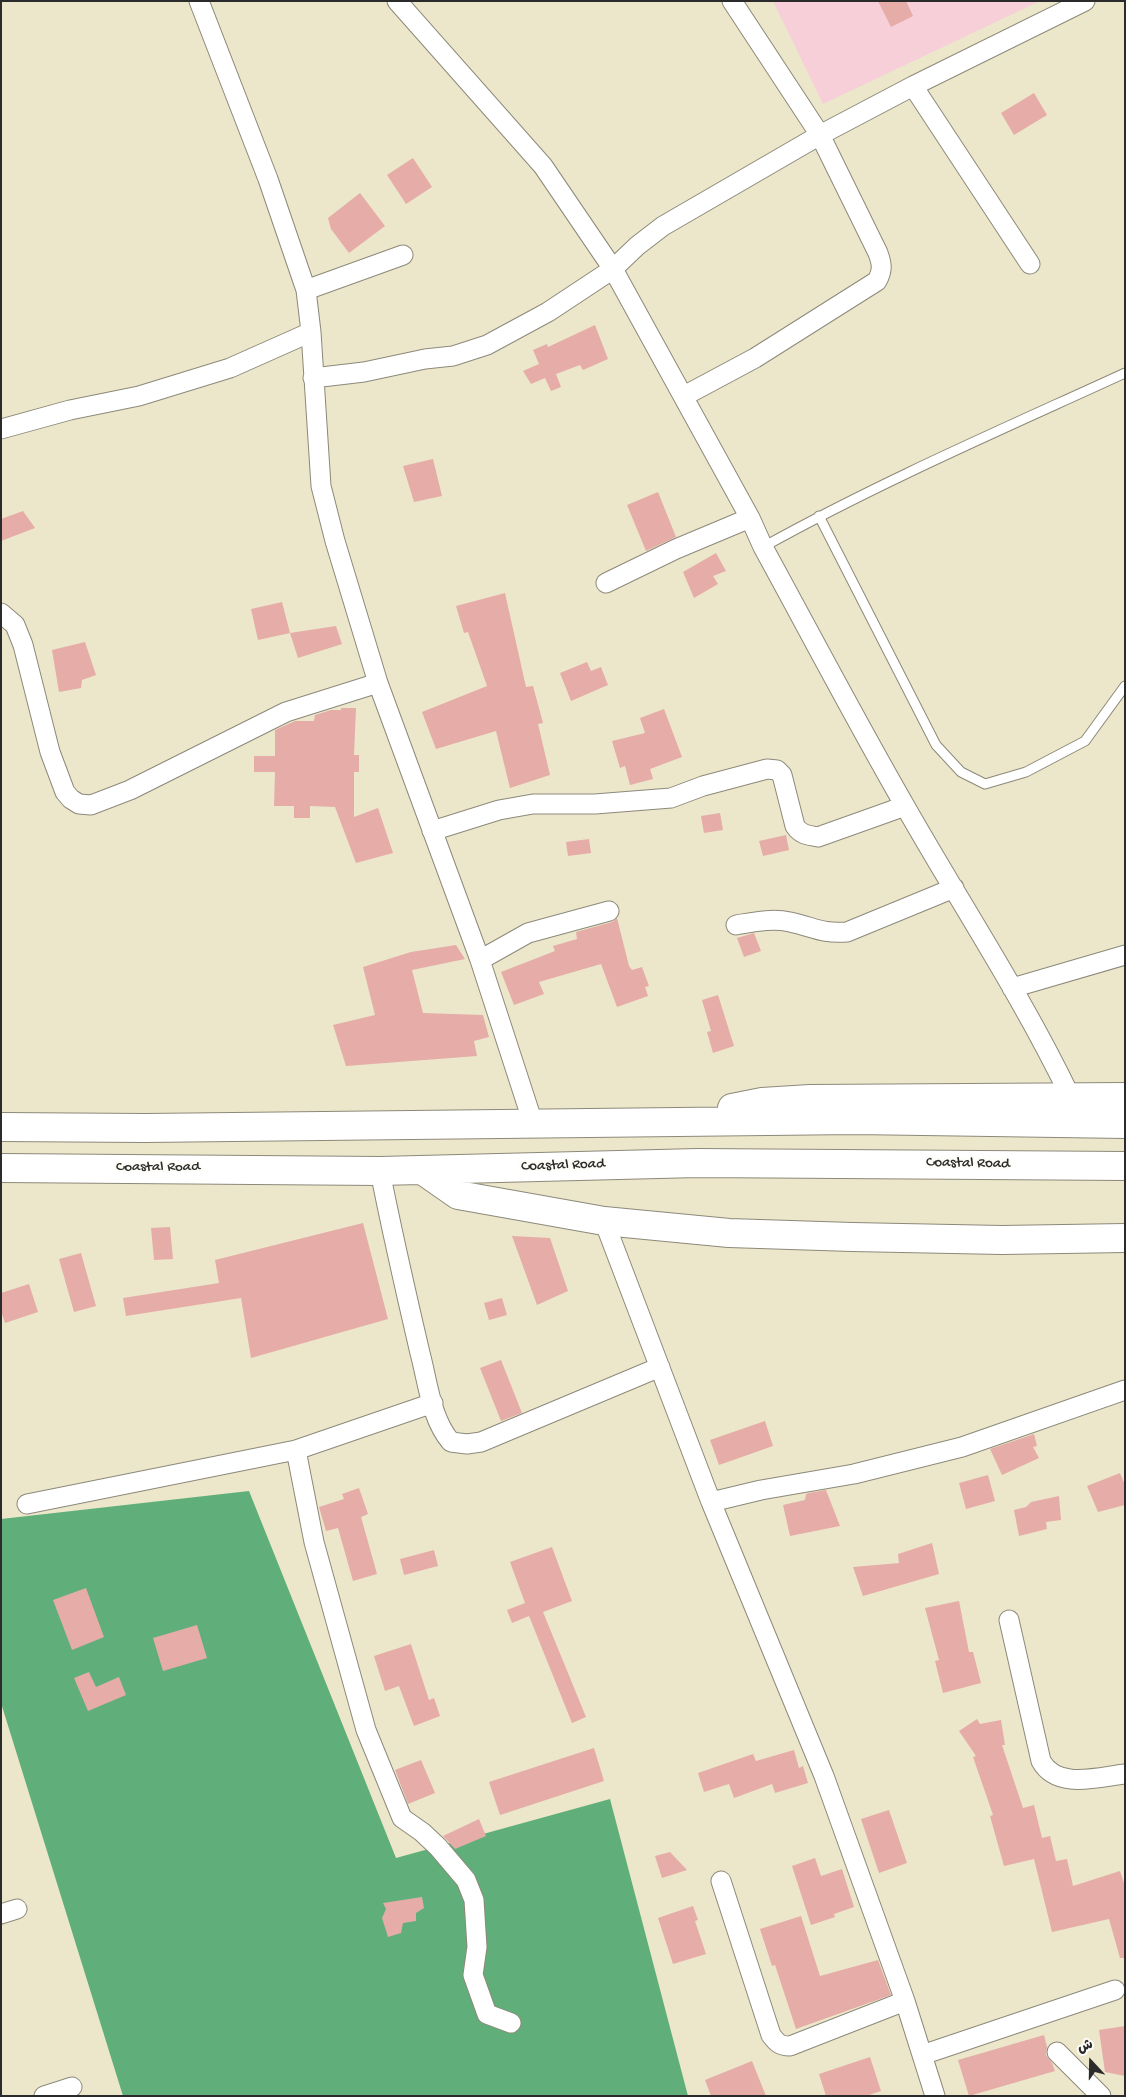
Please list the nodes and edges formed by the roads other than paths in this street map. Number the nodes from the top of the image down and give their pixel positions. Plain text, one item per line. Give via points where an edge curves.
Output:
1 (200, 1) edge
2 (397, 1) edge
3 (732, 1) edge
4 (1085, 1) edge
5 (913, 86) junction
6 (820, 134) junction
7 (403, 255) dead end
8 (1030, 264) dead end
9 (613, 269) junction
10 (306, 290) junction
11 (311, 332) junction
12 (1125, 373) edge
13 (313, 378) junction
14 (684, 396) junction
15 (1, 429) edge
16 (819, 516) junction
17 (750, 518) junction
18 (763, 547) junction
19 (606, 583) dead end
20 (1, 613) edge
21 (378, 682) junction
22 (1125, 686) edge
23 (905, 806) junction
24 (432, 831) junction
25 (954, 888) junction
26 (609, 911) dead end
27 (736, 925) dead end
28 (1125, 955) edge
29 (480, 960) junction
30 (1012, 988) junction
31 (1070, 1096) junction
32 (1125, 1097) edge
33 (660, 1122) junction
34 (533, 1123) junction
35 (1125, 1124) edge
36 (1, 1127) edge
37 (1125, 1166) edge
38 (1, 1168) edge
39 (380, 1170) junction
40 (422, 1170) junction
41 (604, 1221) junction
42 (1125, 1238) edge
43 (660, 1367) junction
44 (1125, 1390) edge
45 (433, 1403) junction
46 (296, 1450) junction
47 (711, 1502) junction
48 (27, 1504) dead end
49 (1009, 1620) dead end
50 (1125, 1774) edge
51 (721, 1881) dead end
52 (1115, 1990) dead end
53 (905, 2001) junction
54 (511, 2023) dead end
55 (1057, 2052) dead end
56 (922, 2055) junction
57 (72, 2086) dead end
58 (44, 2096) edge
59 (936, 2096) edge
60 (1101, 2096) edge

1 - 10 street via 268,179
2 - 9 street via 542,166
3 - 6 street
4 - 5 street
5 - 6 street
5 - 8 street
6 - 9 street via 663,226
6 - 14 street via 878,253 881,273 876,280 755,358
7 - 10 street
9 - 13 street via 548,312 470,352
9 - 14 street
10 - 11 street
11 - 13 street
11 - 15 street via 230,368 139,396
12 - 16 lane
13 - 21 street via 322,486 350,595
14 - 17 street
16 - 18 lane
16 - 22 lane via 936,745 961,772 985,784 1026,772 1085,741
17 - 18 street
17 - 19 street
18 - 23 street
20 - 21 street via 15,625 50,752 65,792 79,804 91,805 130,790 286,712
21 - 24 street
23 - 24 street via 818,837 807,835 795,826 782,775 777,770 767,769 671,798 595,804 533,804 498,810
23 - 25 street
24 - 29 street
25 - 27 street via 847,932 829,934 790,922 769,920
25 - 30 street
26 - 29 street via 528,933
28 - 30 street
29 - 34 street
30 - 31 street
31 - 32 highway
31 - 33 highway via 762,1102
33 - 34 highway
33 - 35 highway via 856,1120
34 - 36 highway
37 - 40 highway, Coastal Road via 698,1163
38 - 39 highway, Coastal Road
39 - 40 highway, Coastal Road
39 - 45 street
40 - 41 highway via 458,1196
41 - 42 highway via 729,1232 852,1237
41 - 43 street
43 - 45 street via 481,1442 451,1442 442,1431
43 - 47 street
44 - 47 street via 962,1447 854,1474
45 - 46 street
46 - 48 street
46 - 54 street via 314,1542 366,1730 402,1818 432,1842 466,1880 474,1900 478,1947 474,1975 487,2014
47 - 53 street via 820,1768
49 - 50 street via 1045,1768 1067,1780
51 - 53 street via 771,2035 782,2046 790,2046
52 - 56 street
53 - 56 street
55 - 60 street
56 - 59 street
57 - 58 street

